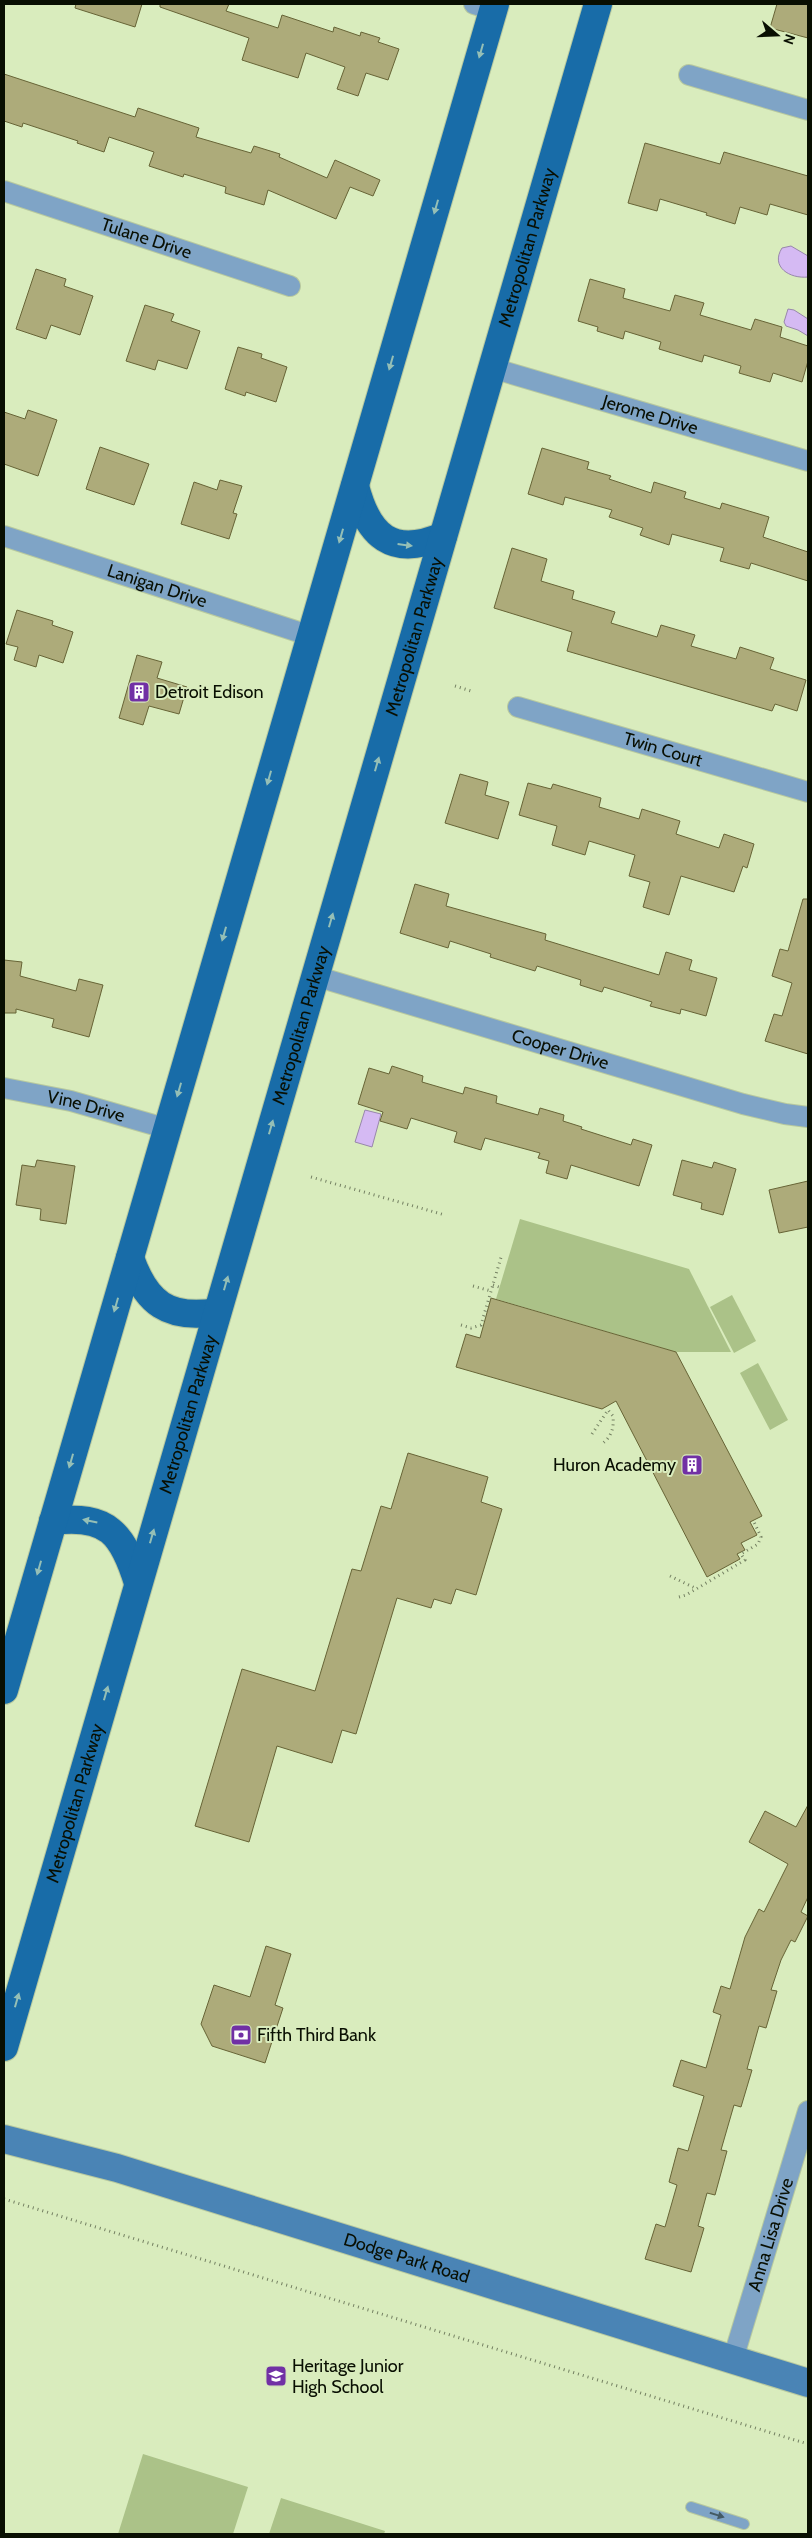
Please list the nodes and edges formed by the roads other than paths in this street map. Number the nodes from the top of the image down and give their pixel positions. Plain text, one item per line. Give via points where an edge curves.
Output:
1 (598, 4) edge
2 (488, 6) edge
3 (689, 75) dead end
4 (808, 110) edge
5 (4, 191) edge
6 (290, 286) dead end
7 (492, 368) junction
8 (808, 461) edge
9 (355, 486) junction
10 (4, 536) edge
11 (444, 536) junction
12 (311, 636) junction
13 (518, 707) dead end
14 (808, 792) edge
15 (315, 976) junction
16 (4, 1088) edge
17 (808, 1117) edge
18 (168, 1129) junction
19 (130, 1258) junction
20 (217, 1312) junction
21 (53, 1521) junction
22 (138, 1583) junction
23 (4, 1690) edge
24 (4, 2047) edge
25 (808, 2111) edge
26 (4, 2139) edge
27 (733, 2359) junction
28 (808, 2383) edge
29 (691, 2507) dead end
30 (744, 2524) dead end

1 - 7 main road, Metropolitan Parkway
2 -> 9 main road
3 - 4 street
5 - 6 street, Tulane Drive
7 - 8 street, Jerome Drive
7 - 11 main road, Metropolitan Parkway
9 -> 11 main road via 368,521 387,539 411,546
9 -> 12 main road
10 - 12 street, Lanigan Drive
15 -> 11 main road, Metropolitan Parkway
12 -> 18 main road
13 - 14 street, Twin Court
15 - 17 street, Cooper Drive via 743,1104
20 -> 15 main road, Metropolitan Parkway
16 - 18 street, Vine Drive via 71,1101
18 - 19 main road
19 - 20 main road via 138,1280 161,1306 187,1315
19 -> 21 main road
22 -> 20 main road, Metropolitan Parkway
22 -> 21 main road via 126,1548 106,1526 83,1519
21 -> 23 main road
24 -> 22 main road, Metropolitan Parkway
25 - 27 street, Anna Lisa Drive
26 - 27 street, Dodge Park Road via 118,2168
27 - 28 street, Dodge Park Road
29 -> 30 lane

